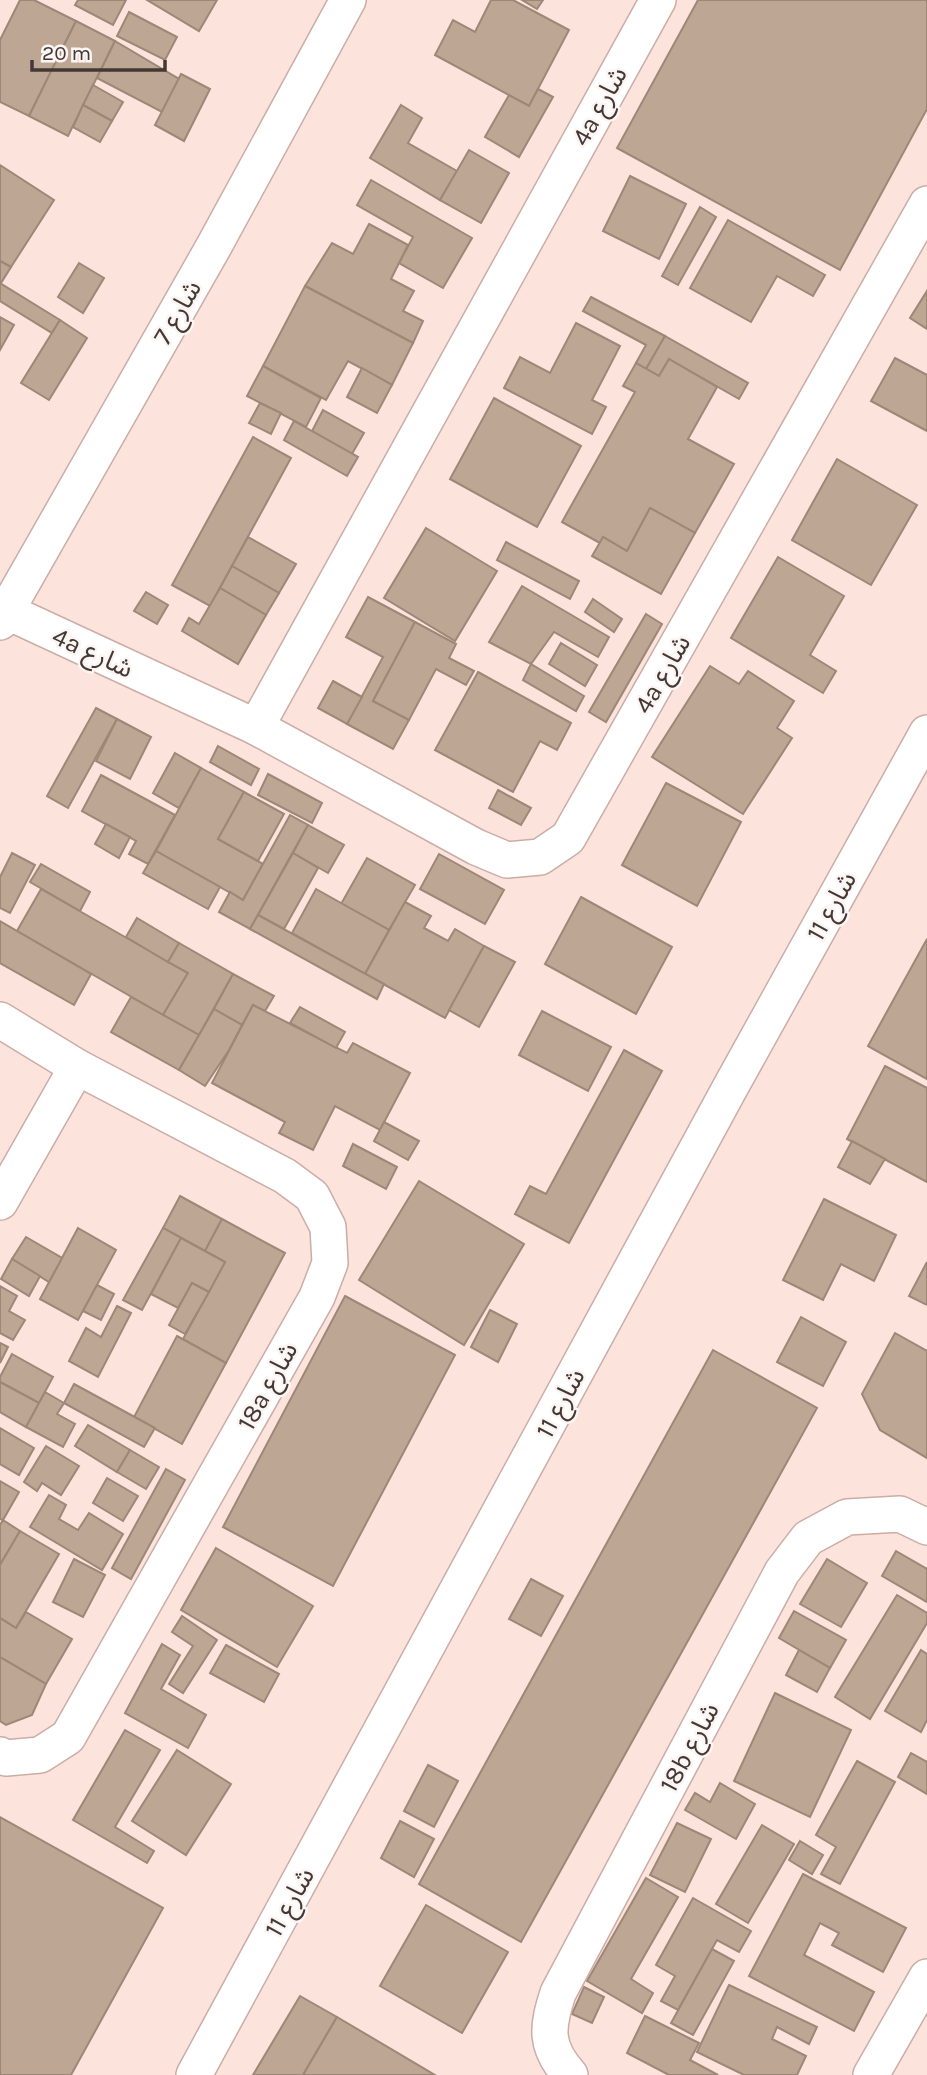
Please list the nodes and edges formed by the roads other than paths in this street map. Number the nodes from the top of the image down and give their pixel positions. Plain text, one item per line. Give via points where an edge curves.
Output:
1 (348, 0) edge
2 (658, 0) edge
3 (927, 204) edge
4 (3, 617) edge
5 (256, 727) junction
6 (927, 733) edge
7 (0, 1020) edge
8 (76, 1067) junction
9 (0, 1202) edge
10 (927, 1527) edge
11 (0, 1755) edge
12 (927, 1976) edge
13 (194, 2075) edge
14 (570, 2075) edge
15 (871, 2075) edge

1 - 4 street, شارع 7
2 - 5 street, 4a شارع
3 - 5 street, 4a شارع via 568,838 540,857 507,860
4 - 5 street, 4a شارع
6 - 13 street, شارع 11
7 - 8 street, 18a شارع
8 - 9 street
8 - 11 street, 18a شارع via 285,1176 312,1196 328,1227 330,1263 317,1297 68,1737 40,1755
10 - 14 street, 18b شارع via 900,1514 847,1517 808,1538 782,1572 558,1993 548,2021 553,2052
12 - 15 street

